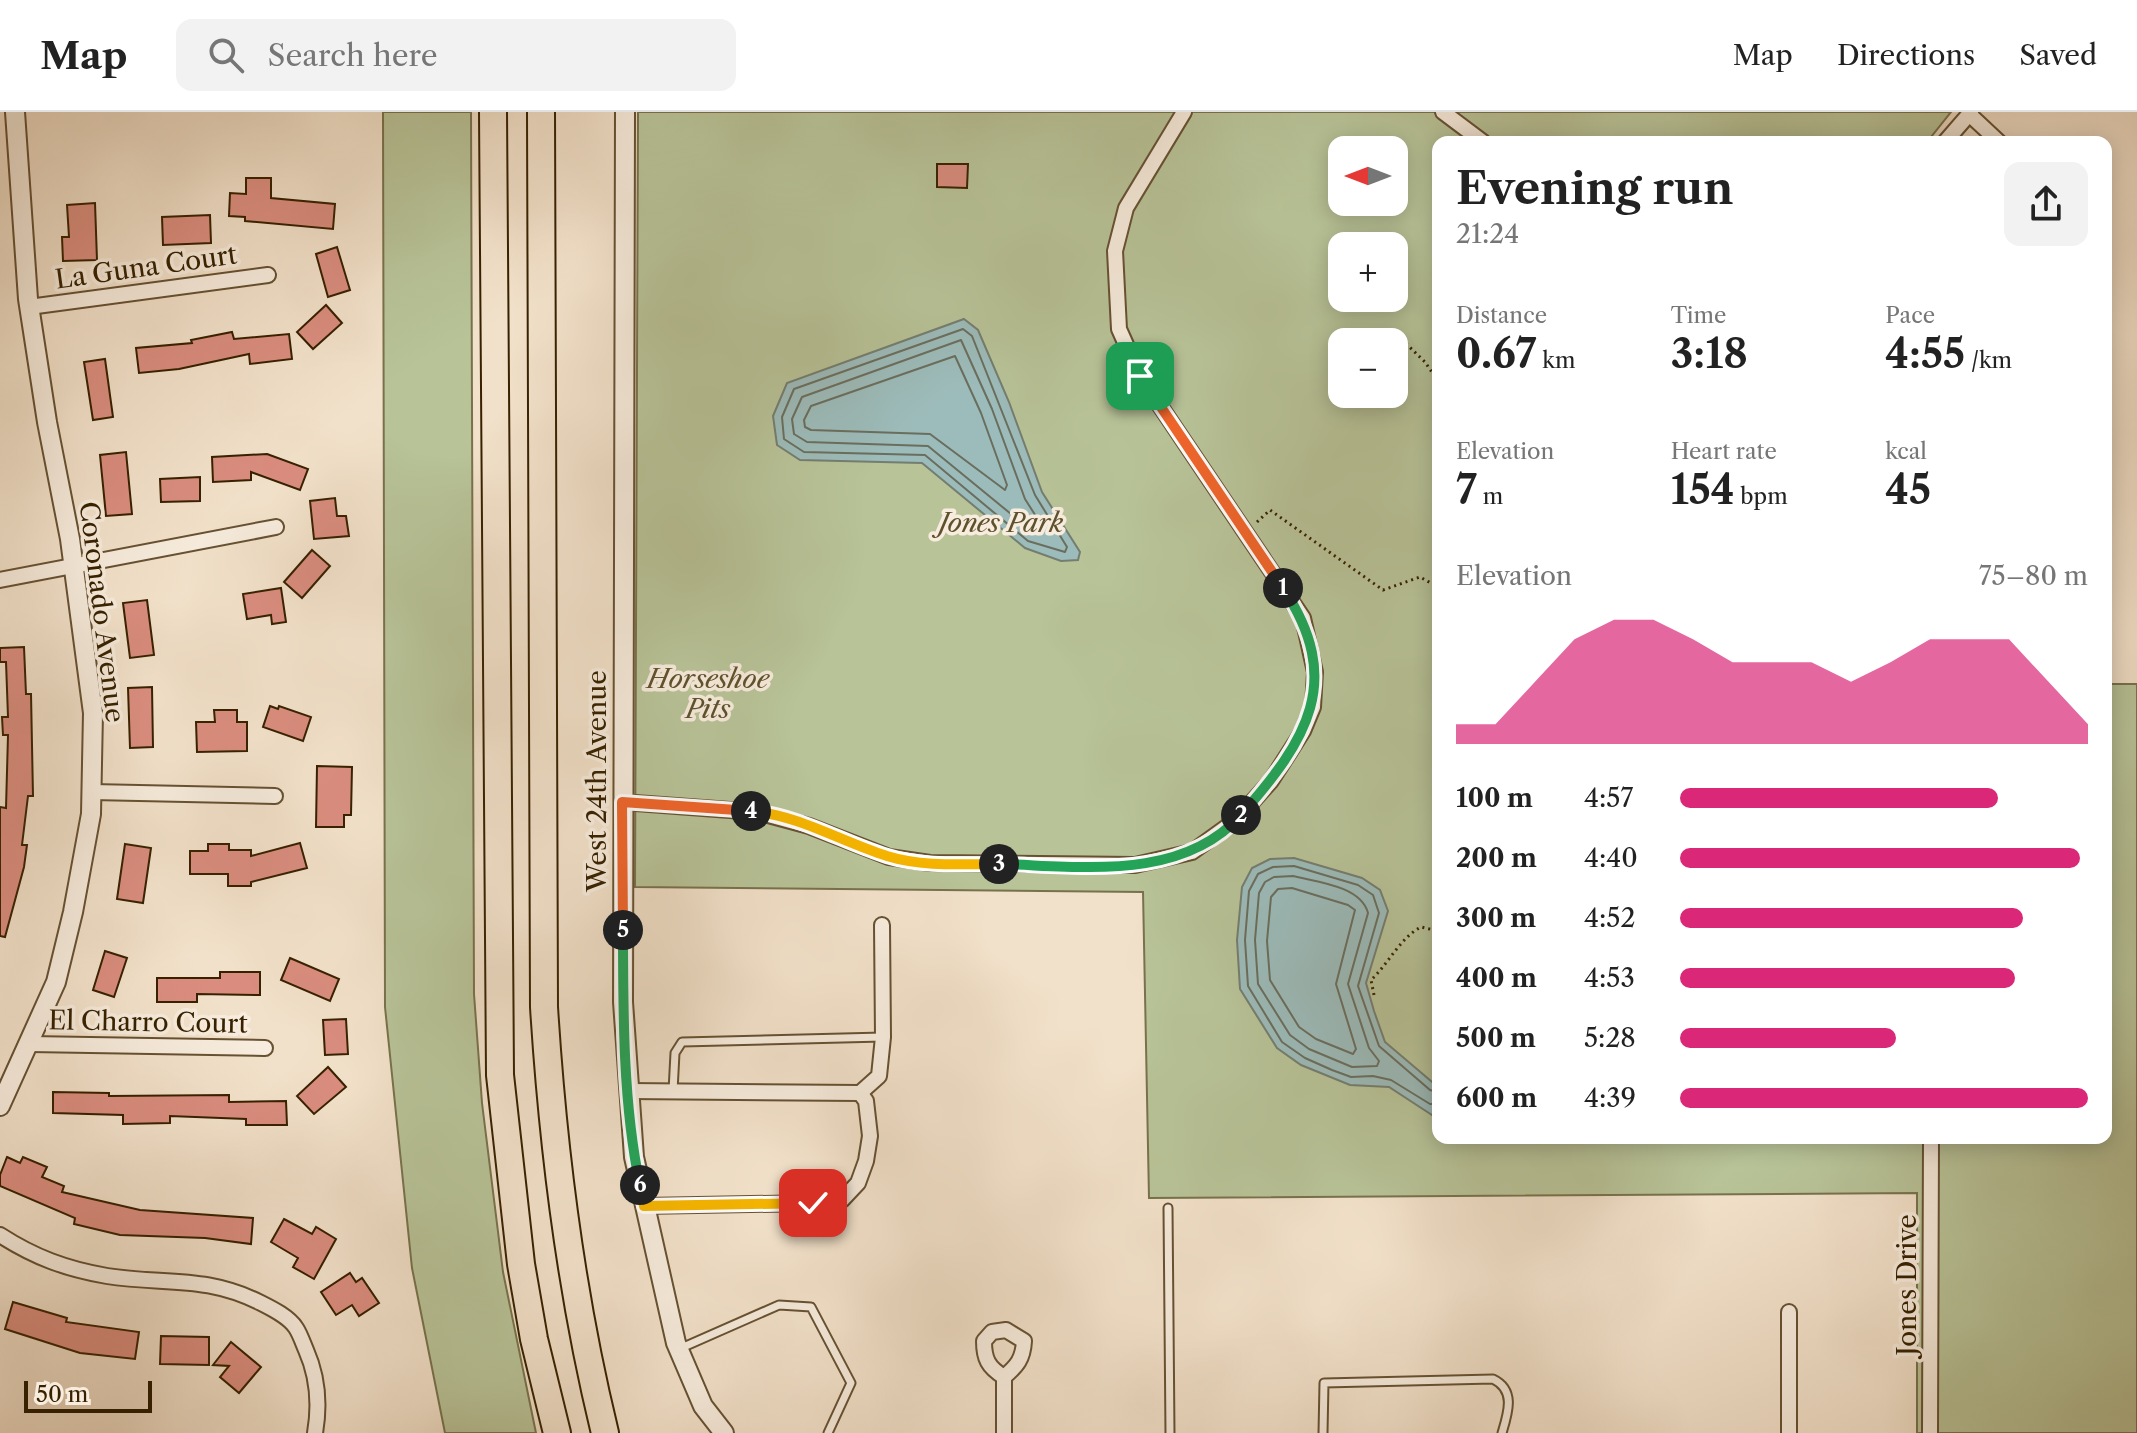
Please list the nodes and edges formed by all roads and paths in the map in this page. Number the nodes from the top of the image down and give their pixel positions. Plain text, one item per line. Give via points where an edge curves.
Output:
1 (15, 112) edge
2 (493, 112) edge
3 (541, 112) edge
4 (625, 112) edge
5 (1184, 112) edge
6 (1443, 112) edge
7 (1970, 113) edge
8 (1475, 136) edge
9 (1950, 136) edge
10 (1993, 136) edge
11 (268, 275) dead end
12 (29, 307) junction
13 (1408, 346) edge
14 (1432, 372) edge
15 (276, 527) dead end
16 (1245, 533) junction
17 (73, 567) junction
18 (0, 580) edge
19 (1432, 584) edge
20 (92, 792) junction
21 (275, 796) dead end
22 (622, 802) junction
23 (882, 925) dead end
24 (1432, 930) edge
25 (1374, 995) dead end
26 (883, 1037) junction
27 (30, 1044) junction
28 (265, 1048) dead end
29 (629, 1091) junction
30 (673, 1091) junction
31 (860, 1093) junction
32 (0, 1106) edge
33 (1931, 1144) edge
34 (644, 1206) junction
35 (1168, 1208) dead end
36 (0, 1235) edge
37 (1789, 1312) dead end
38 (679, 1349) junction
39 (1004, 1377) dead end
40 (315, 1433) edge
41 (557, 1433) edge
42 (605, 1433) edge
43 (724, 1433) edge
44 (828, 1433) edge
45 (1004, 1433) edge
46 (1170, 1433) edge
47 (1323, 1433) edge
48 (1502, 1433) edge
49 (1789, 1433) edge
50 (1930, 1433) edge

1 - 12 street, Coronado Avenue
2 - 41 highway via 500,1075 521,1264
3 - 42 highway via 544,1007 567,1240
4 - 22 street, West 24th Avenue
5 - 16 street via 1126,208 1115,251 1119,329 1140,376
6 - 8 street
7 - 9 street
7 - 10 street
11 - 12 street, La Guna Court
12 - 17 street, Coronado Avenue
13 - 14 path
15 - 17 street
16 - 19 path via 1270,510 1383,590 1420,577
16 - 22 street via 1303,618 1315,672 1313,707 1271,781 1235,821 1192,852 1135,865 930,863 889,857 757,812
17 - 18 street
17 - 20 street, Coronado Avenue via 93,713
20 - 21 street
20 - 27 street, Coronado Avenue via 67,940
22 - 29 street, West 24th Avenue
23 - 26 street
24 - 25 path via 1421,927 1408,934 1371,980
26 - 30 lane via 682,1042 675,1053
26 - 31 street via 879,1076
27 - 28 street, El Charro Court
27 - 32 street, Coronado Avenue
29 - 30 street
29 - 34 street, West 24th Avenue
30 - 31 street
31 - 34 street via 866,1101 870,1136 866,1161 858,1183 842,1200
33 - 50 street, Jones Drive
34 - 38 street, West 24th Avenue
35 - 46 lane
36 - 40 street via 31,1255 66,1267 233,1289 276,1311 295,1326 310,1360 319,1394
37 - 49 street
38 - 43 street, West 24th Avenue via 703,1406
38 - 44 lane via 779,1305 811,1307 851,1383
39 - 45 street
47 - 48 lane via 1324,1383 1493,1379 1508,1395

